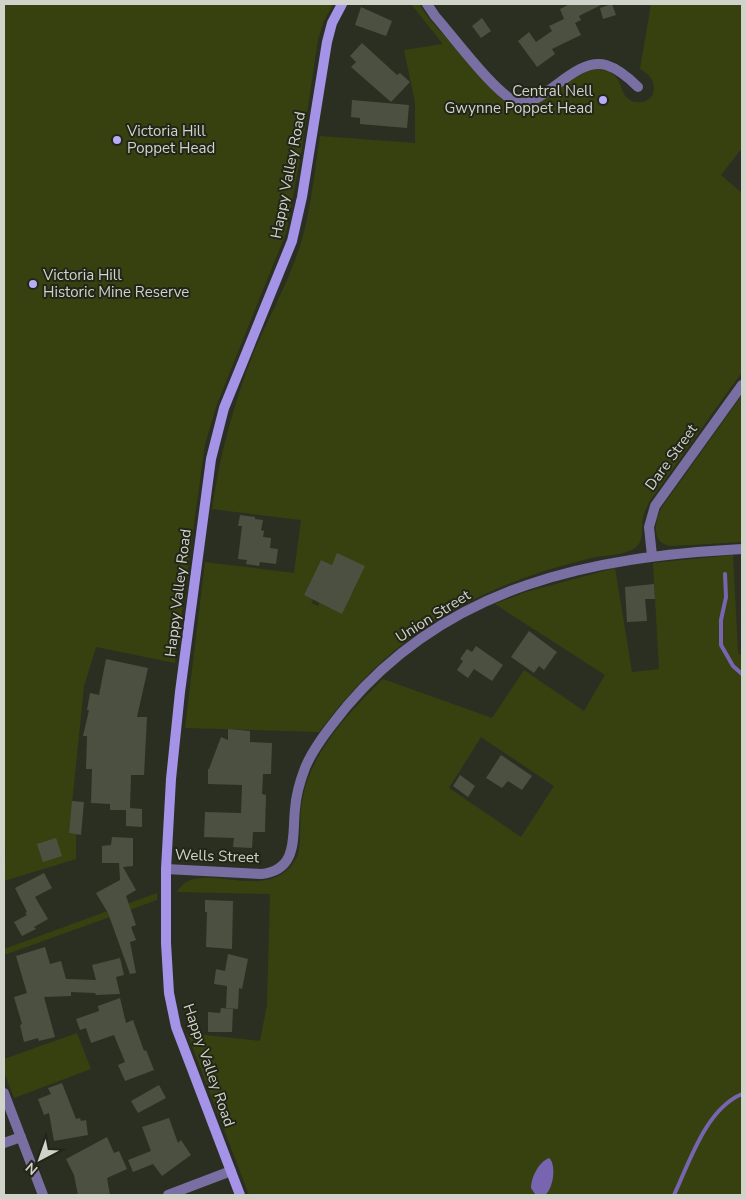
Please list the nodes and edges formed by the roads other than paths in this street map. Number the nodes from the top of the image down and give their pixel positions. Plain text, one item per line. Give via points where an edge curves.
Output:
1 (342, 4) edge
2 (428, 4) edge
3 (638, 86) dead end
4 (742, 385) edge
5 (742, 548) edge
6 (652, 556) junction
7 (166, 869) junction
8 (266, 873) joint
9 (4, 1093) edge
10 (20, 1137) junction
11 (4, 1143) edge
12 (231, 1171) junction
13 (43, 1195) edge
14 (168, 1195) edge
15 (240, 1195) edge

1 - 7 street, Happy Valley Road via 327,42 292,242 228,399 214,446 180,696
2 - 3 street via 492,84 510,99 521,103 536,99 583,68 597,64 617,70
4 - 6 street, Dare Street via 655,506 649,527
5 - 6 street, Union Street
6 - 8 street, Union Street via 576,570 494,597 445,623 400,654 362,689 310,757 296,799 290,855 279,868
7 - 8 street, Wells Street
7 - 12 street, Happy Valley Road via 167,965 172,1009
9 - 10 street
10 - 11 street
10 - 13 street
12 - 14 street
12 - 15 street, Happy Valley Road

